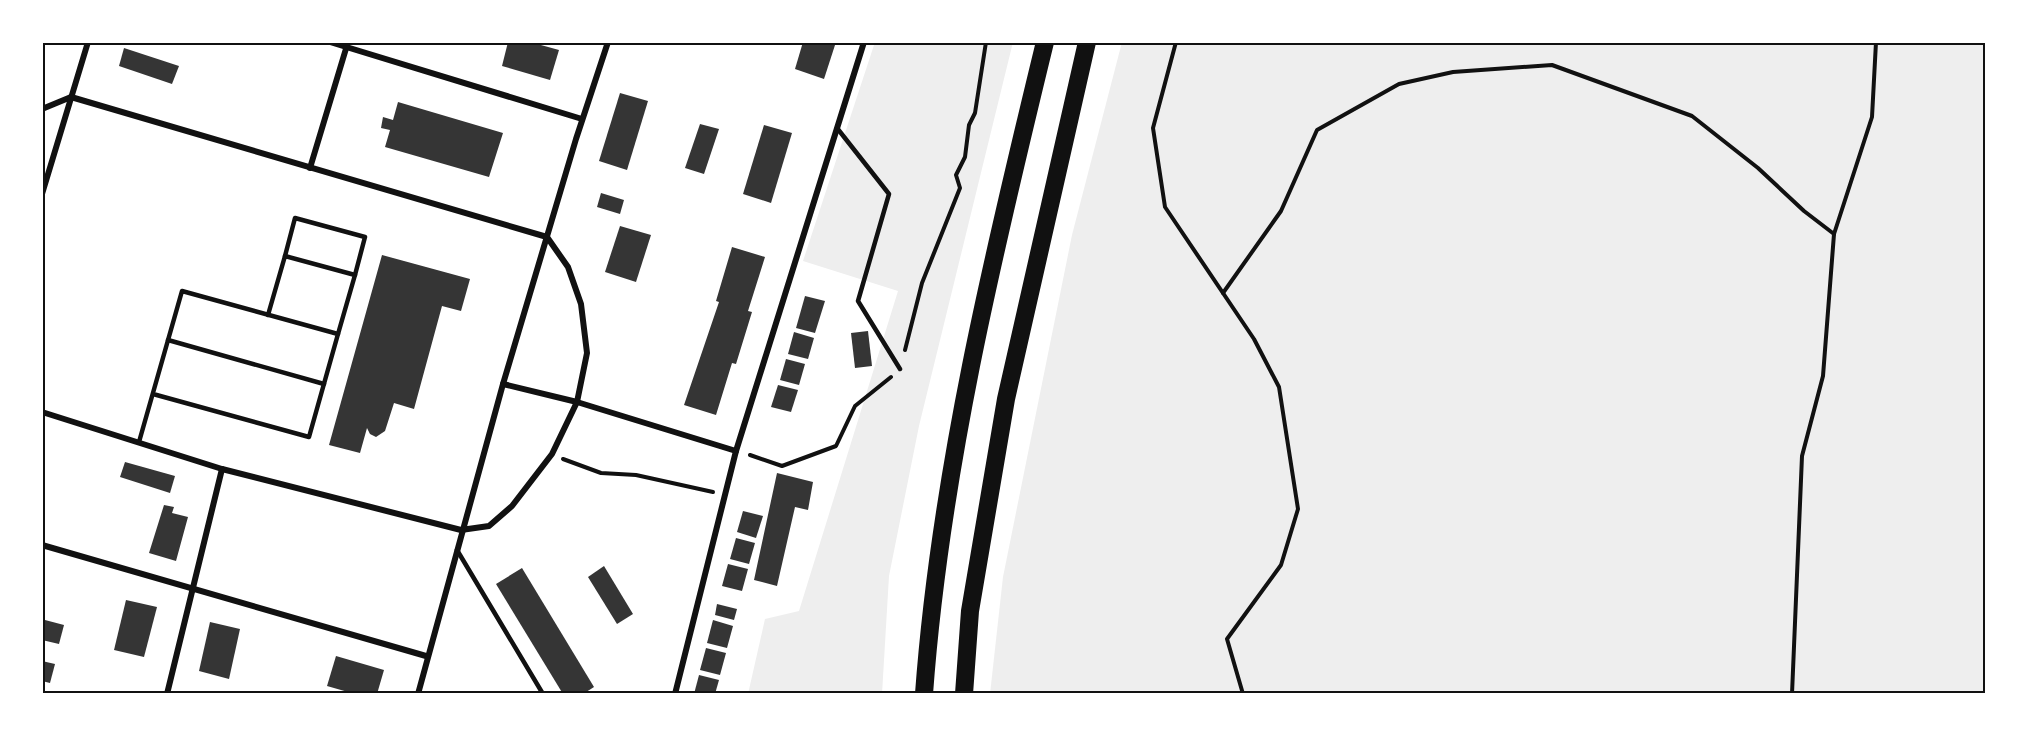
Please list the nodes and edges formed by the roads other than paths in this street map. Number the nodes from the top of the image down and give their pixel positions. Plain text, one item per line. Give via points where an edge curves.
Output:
1 (88, 42) edge
2 (330, 42) edge
3 (608, 42) edge
4 (864, 42) edge
5 (1044, 42) edge
6 (1087, 42) edge
7 (347, 44) edge
8 (71, 97) junction
9 (42, 109) edge
10 (582, 119) junction
11 (837, 128) junction
12 (310, 168) junction
13 (42, 194) edge
14 (547, 237) junction
15 (285, 256) junction
16 (355, 275) junction
17 (268, 315) junction
18 (338, 334) junction
19 (168, 340) junction
20 (900, 369) road end
21 (324, 384) junction
22 (503, 384) junction
23 (153, 394) junction
24 (577, 402) junction
25 (42, 412) edge
26 (140, 442) junction
27 (736, 451) junction
28 (222, 469) junction
29 (461, 530) junction
30 (42, 545) edge
31 (456, 549) junction
32 (191, 589) junction
33 (426, 656) junction
34 (167, 694) edge
35 (418, 694) edge
36 (543, 694) edge
37 (675, 694) edge
38 (924, 694) edge
39 (964, 694) edge

1 - 8 street
2 - 7 street
3 - 10 street
4 - 11 street
5 - 38 highway via 966,390 930,609
6 - 39 highway via 1006,399 970,611
7 - 10 street
7 - 12 street
8 - 9 street
8 - 12 street
8 - 13 street
10 - 14 street
11 - 20 lane via 889,194 858,301
11 - 27 street
12 - 14 street
14 - 22 street
14 - 24 street via 568,267 581,304 586,352
15 - 16 lane
15 - 16 lane via 296,218 365,237
15 - 17 lane
16 - 18 lane
17 - 18 lane
17 - 19 lane via 182,291
18 - 21 lane
19 - 21 lane
19 - 23 lane
21 - 23 lane via 309,437
22 - 24 street
22 - 29 street
23 - 26 lane
24 - 27 street
24 - 29 street via 552,454 512,506 489,526
25 - 26 street
26 - 28 street
27 - 37 street
28 - 29 street
28 - 32 street
29 - 31 street
30 - 32 street
31 - 33 street
31 - 36 lane
32 - 33 street
32 - 34 street
33 - 35 street

